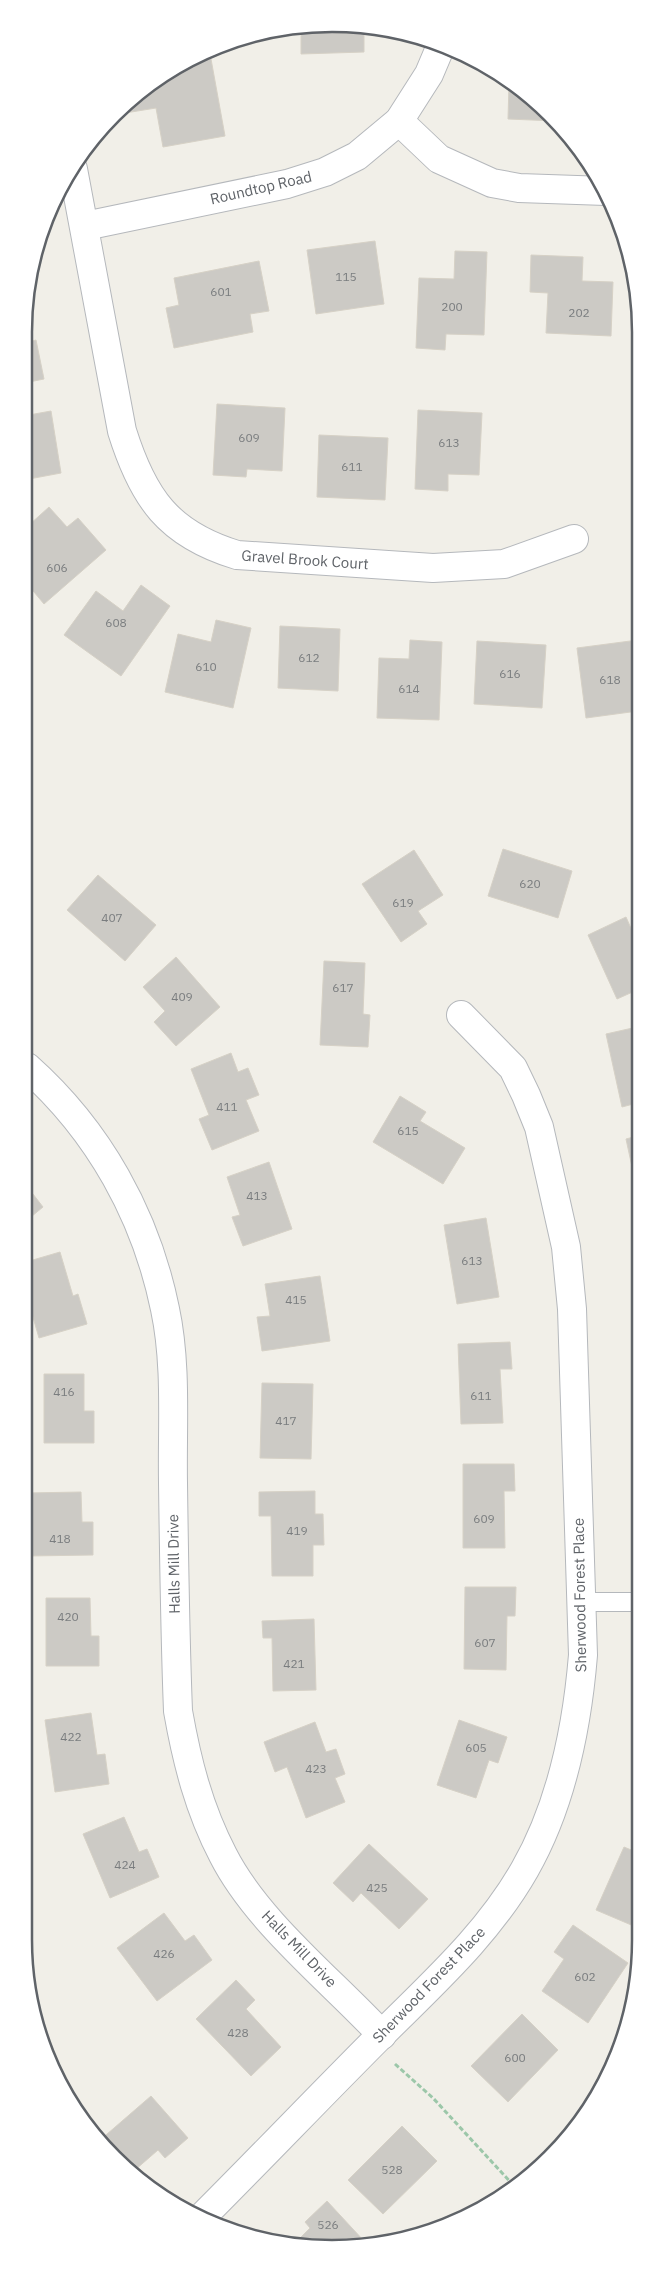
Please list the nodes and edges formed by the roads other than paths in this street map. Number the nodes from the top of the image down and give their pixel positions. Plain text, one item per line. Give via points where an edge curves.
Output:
1 (438, 52) edge
2 (399, 122) junction
3 (75, 179) edge
4 (597, 191) edge
5 (84, 226) junction
6 (574, 539) dead end
7 (461, 1015) dead end
8 (32, 1072) edge
9 (582, 1602) junction
10 (632, 1602) edge
11 (382, 2035) junction
12 (207, 2212) edge

1 - 2 street, Roundtop Road
2 - 4 street via 439,159 492,183 519,188
2 - 5 street, Roundtop Road via 357,156 325,172 288,184
3 - 5 street, Gravel Brook Court
5 - 6 street, Gravel Brook Court via 122,431 132,462 145,491 184,532 208,546 237,555 433,568 504,564
7 - 9 street, Sherwood Forest Place via 513,1068 526,1094 539,1127 566,1247 572,1309
8 - 11 street, Halls Mill Drive via 69,1109 118,1178 145,1236 166,1310 172,1369 178,1711 186,1760 201,1805 224,1856 246,1891 276,1927
9 - 10 lane
9 - 11 street, Sherwood Forest Place via 583,1655 579,1707 568,1759 526,1868 499,1912 459,1959
11 - 12 street, Sherwood Forest Place

